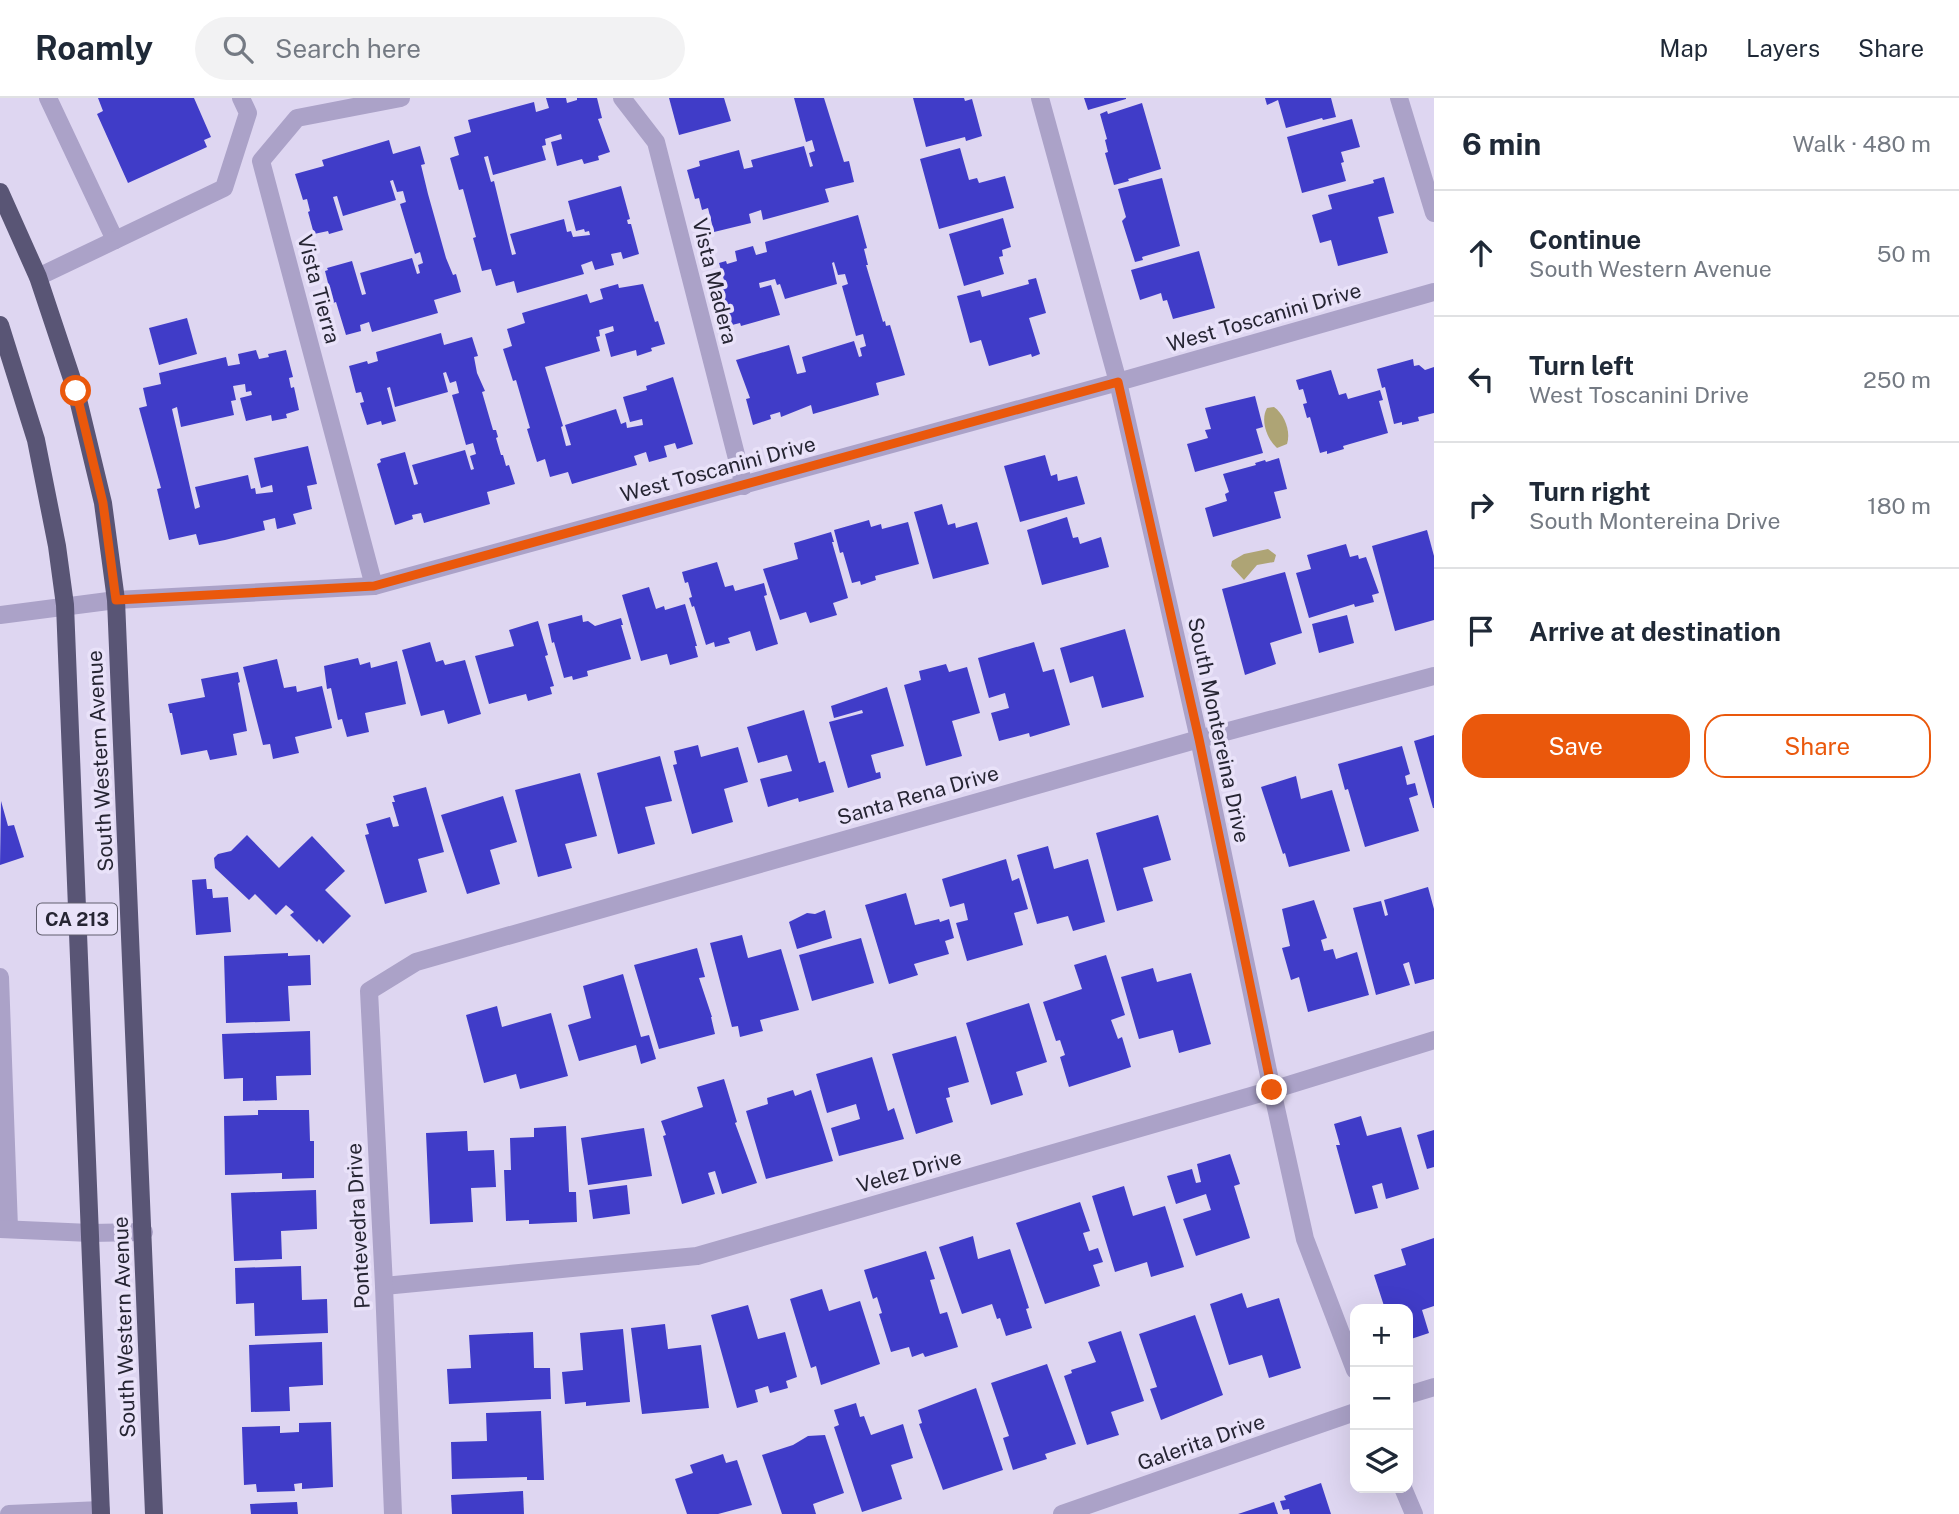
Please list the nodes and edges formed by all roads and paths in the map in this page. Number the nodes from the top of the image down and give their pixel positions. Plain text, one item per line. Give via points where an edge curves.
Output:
1 (48, 98) edge
2 (241, 98) edge
3 (401, 98) edge
4 (622, 98) edge
5 (1040, 98) edge
6 (1399, 98) edge
7 (0, 192) edge
8 (1434, 214) edge
9 (115, 240) junction
10 (38, 277) junction
11 (1434, 292) edge
12 (0, 325) edge
13 (1118, 382) junction
14 (744, 486) junction
15 (374, 586) junction
16 (116, 600) junction
17 (65, 605) junction
18 (0, 615) edge
19 (1434, 676) edge
20 (1199, 739) junction
21 (416, 962) joint
22 (0, 977) edge
23 (1434, 1041) edge
24 (1272, 1090) junction
25 (5, 1228) edge
26 (144, 1232) junction
27 (90, 1233) junction
28 (384, 1286) junction
29 (1354, 1367) edge
30 (1434, 1387) edge
31 (1413, 1393) edge
32 (1350, 1414) edge
33 (1405, 1493) edge
34 (101, 1512) edge
35 (9, 1514) edge
36 (154, 1514) edge
37 (393, 1514) edge
38 (1062, 1514) edge
39 (1414, 1514) edge

1 - 9 street
2 - 9 street via 248,113 225,188
3 - 15 street, Vista Tierra via 297,118 261,161
4 - 14 street, Vista Madera via 656,142
5 - 13 street, South Montereina Drive
6 - 8 street
7 - 10 main road, South Western Avenue / CA 213
9 - 10 street
10 - 16 main road, South Western Avenue / CA 213 via 76,391 100,491
11 - 13 street, West Toscanini Drive
12 - 17 main road, South Western Avenue / CA 213 via 36,440
13 - 14 street, West Toscanini Drive
13 - 20 street, South Montereina Drive
14 - 15 street, West Toscanini Drive
15 - 16 street, West Toscanini Drive
16 - 17 street, West Toscanini Drive
16 - 26 main road, South Western Avenue / CA 213
17 - 18 street, West Toscanini Drive
17 - 27 main road, South Western Avenue / CA 213
19 - 20 street, Santa Rena Drive
20 - 21 street, Santa Rena Drive
20 - 24 street, South Montereina Drive
21 - 28 street, Pontevedra Drive via 369,991
22 - 25 street
23 - 24 street, Velez Drive
24 - 28 street, Velez Drive via 696,1256
24 - 29 street, South Montereina Drive via 1305,1239
25 - 27 street
26 - 27 street
26 - 36 main road, South Western Avenue / CA 213
27 - 34 main road, South Western Avenue / CA 213
28 - 37 street, Pontevedra Drive
30 - 31 street
32 - 38 street, Galerita Drive
33 - 39 street
34 - 35 street

